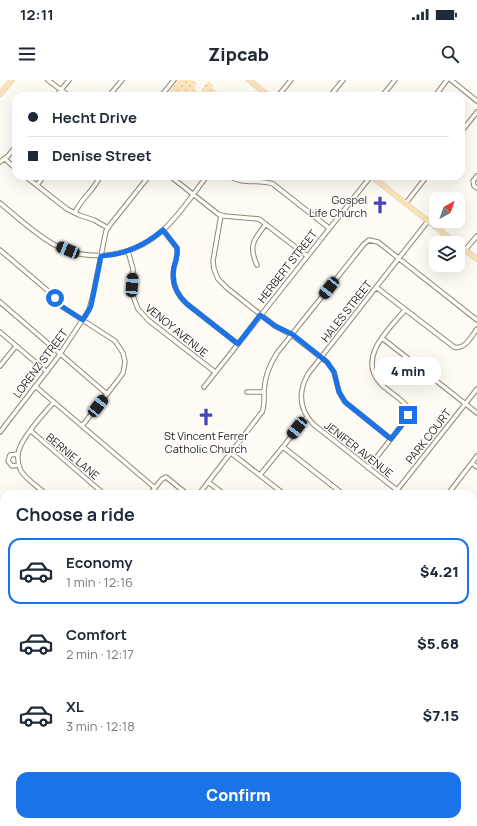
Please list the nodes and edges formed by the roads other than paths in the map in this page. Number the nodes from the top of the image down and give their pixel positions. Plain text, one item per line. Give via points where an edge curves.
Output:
1 (12, 80) edge
2 (48, 80) edge
3 (69, 80) edge
4 (122, 80) edge
5 (174, 80) edge
6 (249, 80) edge
7 (291, 80) edge
8 (343, 80) edge
9 (395, 80) edge
10 (447, 80) edge
11 (451, 80) edge
12 (61, 90) junction
13 (64, 92) edge
14 (112, 92) edge
15 (164, 92) edge
16 (264, 92) edge
17 (281, 92) edge
18 (333, 92) edge
19 (385, 92) edge
20 (437, 92) edge
21 (0, 94) edge
22 (477, 101) edge
23 (477, 112) edge
24 (465, 127) edge
25 (12, 150) edge
26 (4, 159) junction
27 (0, 162) edge
28 (12, 166) edge
29 (477, 176) edge
30 (30, 180) edge
31 (41, 180) edge
32 (98, 180) edge
33 (146, 180) edge
34 (175, 180) edge
35 (204, 180) edge
36 (239, 180) edge
37 (259, 180) edge
38 (259, 180) edge
39 (368, 180) edge
40 (376, 180) edge
41 (424, 180) edge
42 (37, 185) junction
43 (477, 188) edge
44 (193, 194) junction
45 (0, 203) edge
46 (406, 203) junction
47 (75, 213) junction
48 (221, 215) junction
49 (428, 221) junction
50 (266, 224) junction
51 (108, 228) junction
52 (329, 228) junction
53 (163, 230) junction
54 (447, 236) edge
55 (477, 236) edge
56 (0, 250) edge
57 (466, 250) joint
58 (128, 251) junction
59 (101, 256) junction
60 (307, 256) junction
61 (399, 258) junction
62 (477, 260) edge
63 (257, 265) dead end
64 (376, 287) junction
65 (0, 302) edge
66 (405, 310) junction
67 (260, 315) junction
68 (83, 320) junction
69 (477, 320) edge
70 (477, 329) edge
71 (0, 332) edge
72 (292, 334) junction
73 (382, 338) junction
74 (238, 344) junction
75 (16, 346) junction
76 (60, 354) junction
77 (321, 357) junction
78 (0, 366) edge
79 (46, 372) junction
80 (215, 372) junction
81 (35, 386) junction
82 (204, 387) dead end
83 (477, 389) edge
84 (247, 392) dead end
85 (264, 392) junction
86 (107, 394) junction
87 (54, 402) junction
88 (465, 404) junction
89 (477, 413) edge
90 (307, 417) junction
91 (82, 426) junction
92 (0, 432) edge
93 (31, 432) junction
94 (391, 439) junction
95 (283, 447) junction
96 (231, 453) junction
97 (18, 454) junction
98 (477, 456) edge
99 (472, 463) junction
100 (19, 465) junction
101 (477, 467) edge
102 (368, 468) junction
103 (260, 475) junction
104 (208, 482) junction
105 (155, 488) joint
106 (42, 490) edge
107 (99, 490) edge
108 (182, 490) edge
109 (202, 490) edge
110 (219, 490) edge
111 (279, 490) edge
112 (337, 490) edge
113 (397, 490) joint
114 (451, 490) edge

1 - 21 main road
2 - 12 street
3 - 12 street
4 - 14 street
5 - 15 street
6 - 16 main road
7 - 17 street
8 - 18 street
9 - 19 street
10 - 20 street
11 - 22 street
12 - 13 street
23 - 24 street
25 - 26 street
26 - 27 street
26 - 28 street
29 - 43 street via 473,181
30 - 42 street
31 - 42 street
32 - 47 street
33 - 51 street, LORENZ STREET
34 - 44 street
35 - 44 street
36 - 37 street
38 - 52 street via 276,185
39 - 52 street, HERBERT STREET
40 - 46 main road
41 - 46 street
42 - 47 street
44 - 48 street
44 - 53 street
45 - 59 street via 54,244 82,254
46 - 49 main road
47 - 51 street
48 - 50 street via 255,218
48 - 67 street via 213,258 214,272 223,285
49 - 54 main road
49 - 61 street, HALES STREET
50 - 60 street
50 - 63 street via 255,238 253,246 253,256
51 - 59 street, LORENZ STREET
52 - 60 street, HERBERT STREET
53 - 58 street
53 - 74 street via 177,248 173,279 179,296
55 - 57 street
56 - 68 street via 52,295 61,306
57 - 62 main road
58 - 59 street
58 - 80 street, VENOY AVENUE via 133,269 133,296 141,313
59 - 68 street, LORENZ STREET via 91,306
60 - 67 street, HERBERT STREET
61 - 64 street, HALES STREET
61 - 69 street
61 - 72 street via 375,241 366,242
64 - 66 street
64 - 77 street, HALES STREET
65 - 76 street
66 - 70 street via 455,348 463,347
66 - 73 street
67 - 72 street
67 - 74 street, HERBERT STREET
68 - 76 street, LORENZ STREET
68 - 86 street via 115,341 123,353 123,373
71 - 75 street
72 - 77 street
72 - 85 street via 270,364
73 - 88 street
73 - 94 street via 373,354 372,370 379,382 408,409 407,418
74 - 80 street, HERBERT STREET
75 - 78 street
75 - 79 street
76 - 79 street, LORENZ STREET
76 - 86 street
77 - 90 street, HALES STREET via 308,374 302,388 301,403
77 - 94 street via 332,368 339,392 345,402
79 - 81 street, LORENZ STREET
80 - 82 street, HERBERT STREET
81 - 87 street
81 - 92 street, LORENZ STREET
83 - 88 street, PARK COURT
84 - 85 street
85 - 96 street via 265,404 262,412
86 - 91 street
87 - 91 street
87 - 93 street
88 - 89 street
88 - 113 street, PARK COURT
90 - 95 street
90 - 102 street, JENIFER AVENUE
91 - 105 street
93 - 97 street via 22,443
93 - 107 street, BERNIE LANE
94 - 102 street
95 - 103 street
95 - 112 street
96 - 103 street
96 - 104 street
97 - 100 street
97 - 100 street via 10,455 8,461 12,466
98 - 99 street
99 - 101 street
99 - 114 street
100 - 106 street via 24,474
102 - 113 street, JENIFER AVENUE
103 - 111 street
104 - 109 street
104 - 110 street
105 - 108 street via 166,477

